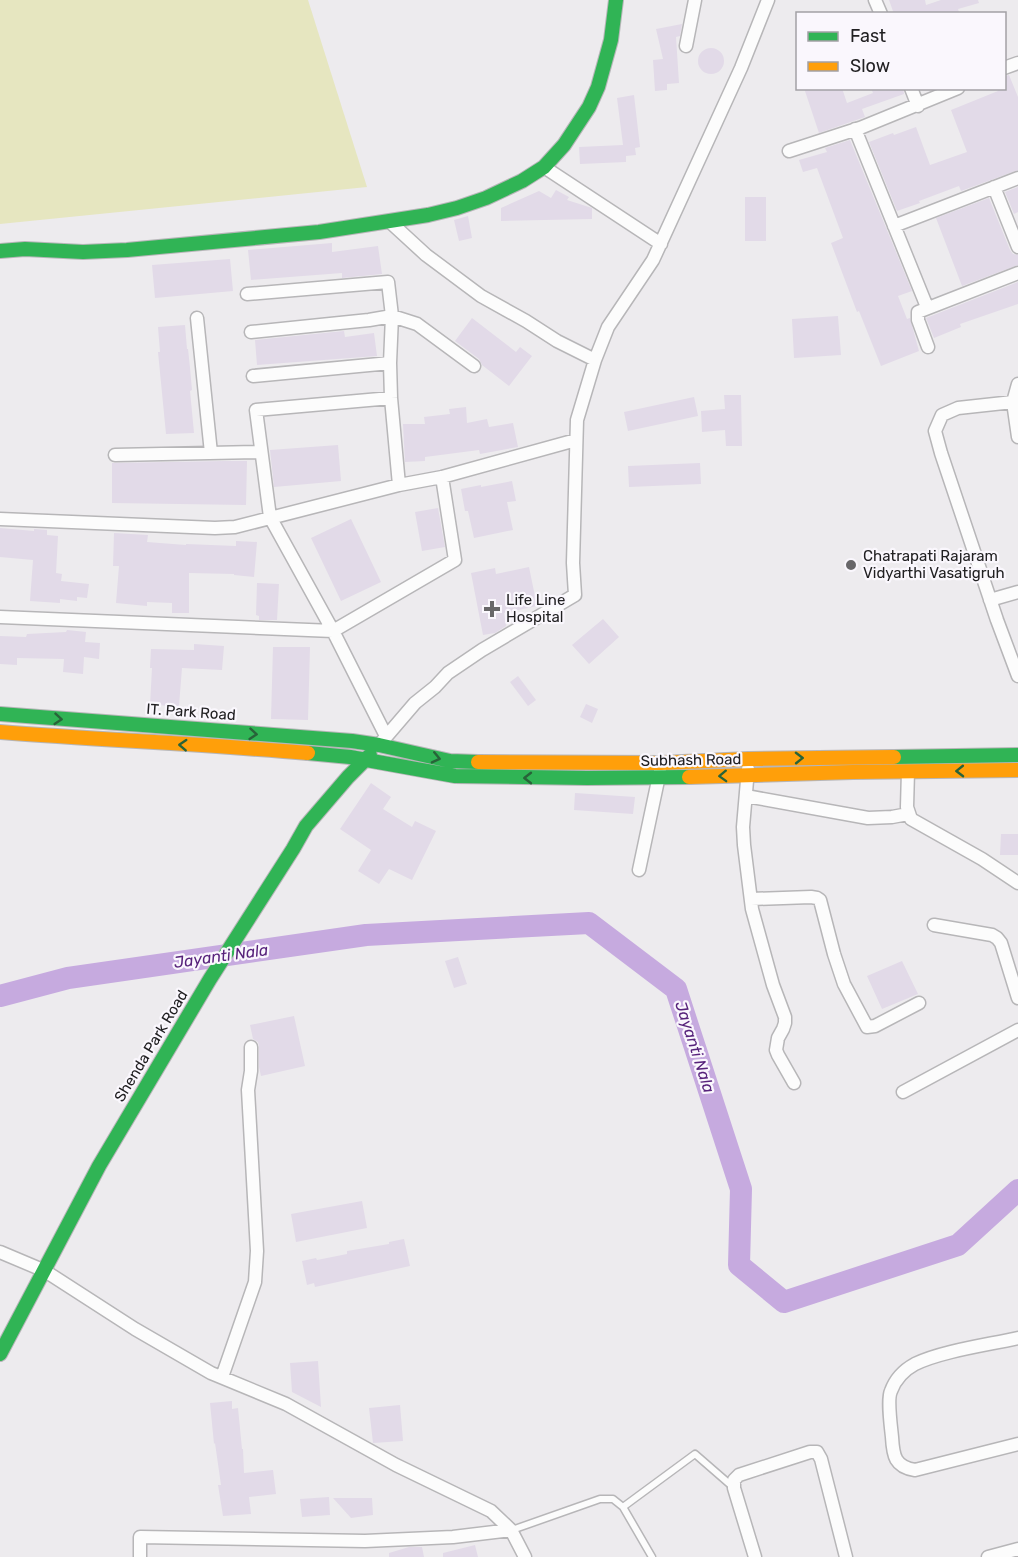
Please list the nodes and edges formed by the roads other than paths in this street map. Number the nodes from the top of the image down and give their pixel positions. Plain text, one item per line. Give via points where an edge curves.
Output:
1 (616, 0) edge
2 (695, 0) edge
3 (768, 0) edge
4 (686, 46) dead end
5 (912, 90) edge
6 (954, 90) edge
7 (918, 106) junction
8 (855, 129) junction
9 (789, 150) dead end
10 (544, 167) junction
11 (1018, 178) edge
12 (994, 187) junction
13 (388, 221) junction
14 (894, 226) junction
15 (661, 244) junction
16 (1018, 247) edge
17 (0, 251) edge
18 (1018, 273) edge
19 (247, 294) dead end
20 (927, 307) junction
21 (393, 316) junction
22 (197, 318) dead end
23 (251, 332) dead end
24 (928, 347) dead end
25 (595, 360) junction
26 (390, 363) junction
27 (474, 366) dead end
28 (253, 376) dead end
29 (1018, 384) edge
30 (391, 398) junction
31 (1013, 402) junction
32 (1018, 437) edge
33 (576, 440) junction
34 (261, 452) junction
35 (211, 453) junction
36 (115, 455) dead end
37 (441, 477) junction
38 (399, 485) junction
39 (270, 517) junction
40 (0, 519) edge
41 (1018, 592) edge
42 (990, 600) junction
43 (0, 617) edge
44 (333, 632) junction
45 (1018, 676) edge
46 (0, 714) edge
47 (0, 732) edge
48 (383, 740) junction
49 (1018, 755) edge
50 (922, 756) junction
51 (748, 759) junction
52 (366, 760) junction
53 (661, 763) junction
54 (1018, 770) edge
55 (908, 771) junction
56 (923, 771) junction
57 (748, 775) junction
58 (658, 777) junction
59 (746, 796) junction
60 (908, 814) junction
61 (639, 870) dead end
62 (1018, 883) edge
63 (751, 898) junction
64 (934, 925) dead end
65 (1018, 998) edge
66 (918, 1003) dead end
67 (1018, 1030) edge
68 (251, 1047) dead end
69 (794, 1083) dead end
70 (903, 1092) dead end
71 (0, 1252) edge
72 (45, 1271) junction
73 (1018, 1338) edge
74 (0, 1354) edge
75 (222, 1377) junction
76 (1018, 1444) edge
77 (734, 1488) junction
78 (623, 1507) junction
79 (511, 1530) junction
80 (1018, 1550) edge
81 (141, 1557) edge
82 (525, 1557) edge
83 (652, 1557) edge
84 (755, 1557) edge
85 (846, 1557) edge
86 (988, 1557) edge

1 - 10 main road via 611,40 598,87 564,145
2 - 4 street
3 - 15 street
5 - 7 street
6 - 7 street
7 - 8 street
8 - 9 street
8 - 14 street
10 - 13 main road via 478,201
10 - 15 street
11 - 12 street
12 - 14 street
12 - 16 street
13 - 17 main road via 319,232 127,250
13 - 25 street via 481,296
14 - 20 street
15 - 25 street via 608,327
18 - 20 street
19 - 21 street via 388,282
20 - 24 street via 917,316
21 - 23 street
21 - 26 street
21 - 27 street via 417,324
22 - 35 street
25 - 33 street via 577,420
26 - 28 street
26 - 30 street
29 - 31 street
30 - 34 street via 256,410
30 - 38 street
31 - 32 street
31 - 42 street via 958,408 942,415 935,430
33 - 37 street
33 - 48 street via 575,595 448,673
34 - 35 street
34 - 39 street
35 - 36 street
37 - 38 street
37 - 44 street via 455,560
38 - 39 street
39 - 40 street via 215,528
39 - 44 street
41 - 42 street
42 - 45 street
43 - 44 street
44 - 48 street
46 -> 48 main road, IT. Park Road via 321,739
52 -> 47 main road
48 - 52 main road, Shenda Park Road
48 -> 53 main road, Subhash Road via 442,759 465,762
49 - 50 main road, Subhash Road
51 -> 50 main road, Subhash Road
50 - 56 main road
51 - 53 main road, Subhash Road
51 - 57 street
58 -> 52 main road, Subhash Road via 455,776
52 - 72 main road, Shenda Park Road via 306,826 230,946 99,1166
53 - 58 street
54 -> 56 main road, Subhash Road
55 - 56 main road, Subhash Road
55 - 57 main road, Subhash Road
55 - 60 street
57 -> 58 main road, Subhash Road
57 - 59 street
58 - 61 street
59 - 60 street via 868,818
59 - 63 street via 743,827
60 - 62 street
63 - 66 street via 820,900 844,984 867,1027
63 - 69 street via 760,942 785,1017 776,1050
64 - 65 street via 997,938
67 - 70 street
68 - 75 street via 248,1090 257,1268
71 - 72 street
72 - 74 main road, Shenda Park Road
72 - 75 street via 159,1343
73 - 76 street via 914,1365 898,1377 890,1393 892,1449 904,1468 915,1470
75 - 79 street via 286,1404 396,1465 491,1511
77 - 78 lane via 695,1454
77 - 84 street
77 - 85 street via 739,1475 817,1452
78 - 79 lane via 614,1499 600,1499
78 - 83 lane
79 - 81 street via 453,1537 365,1540 140,1537
79 - 82 street
80 - 86 street

